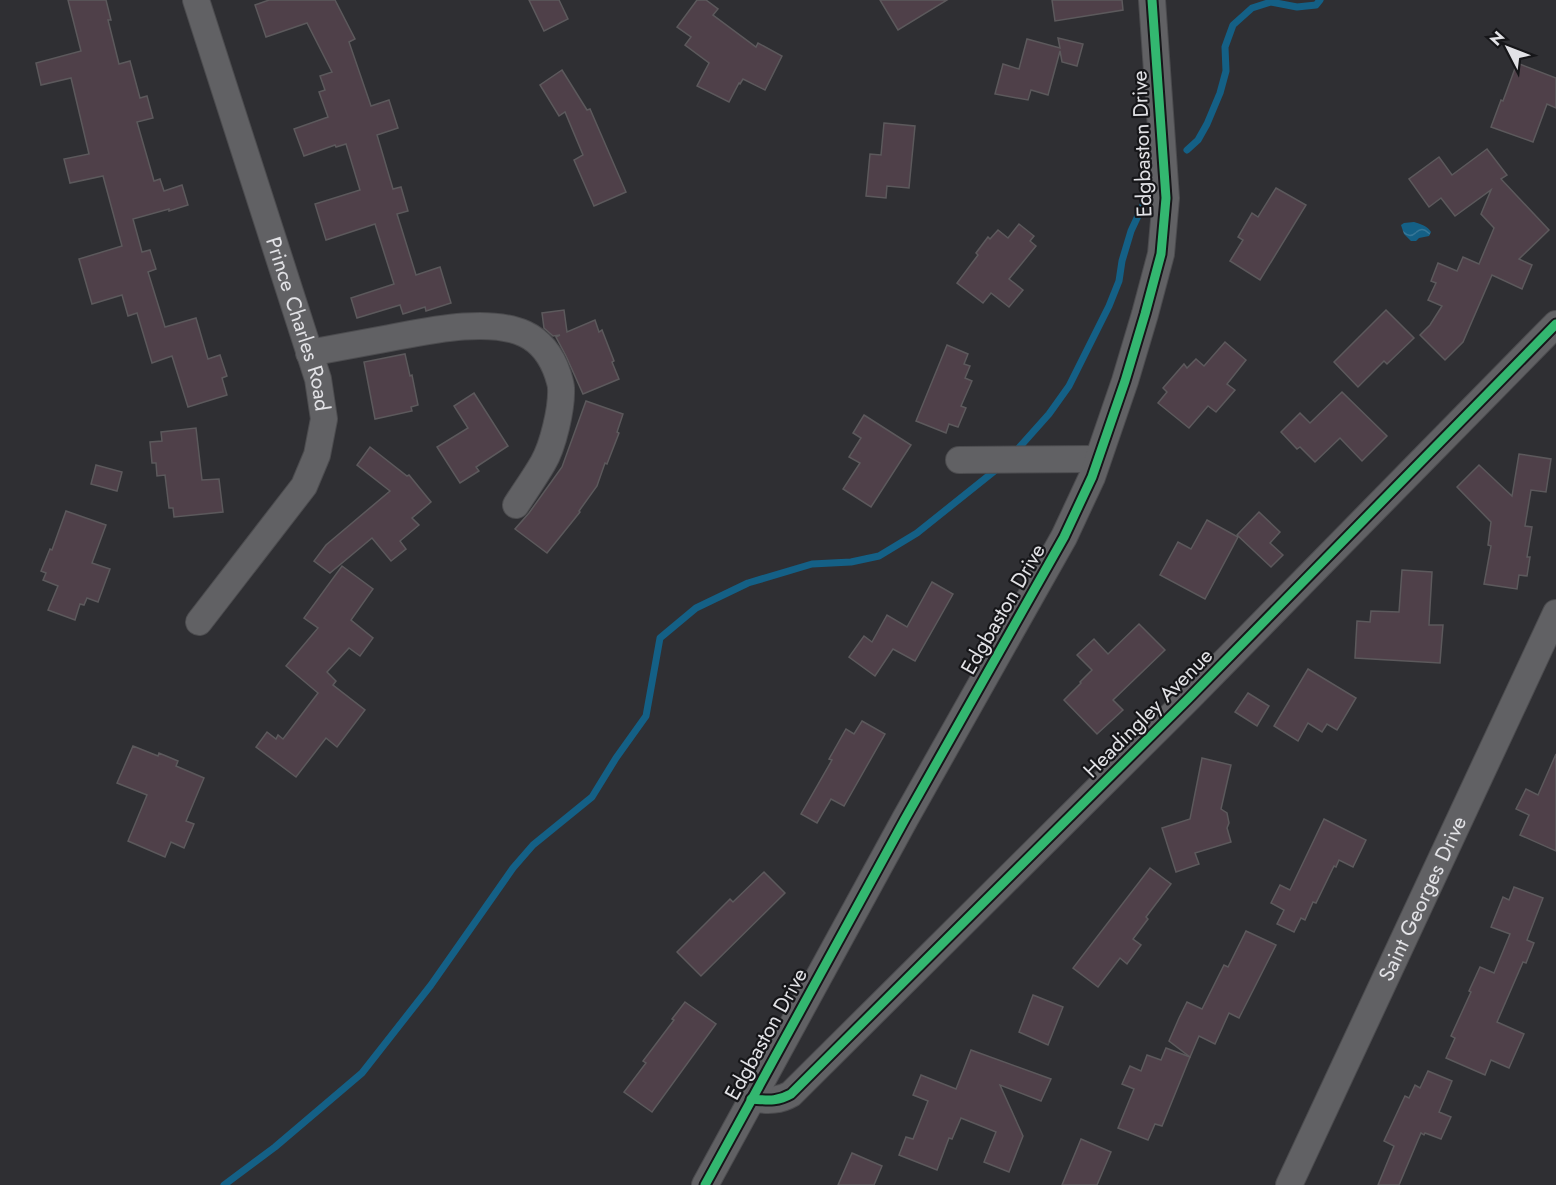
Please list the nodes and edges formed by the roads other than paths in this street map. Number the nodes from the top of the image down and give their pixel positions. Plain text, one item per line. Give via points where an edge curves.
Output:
1 (196, 0) edge
2 (1152, 0) edge
3 (1556, 324) edge
4 (309, 353) junction
5 (1097, 459) junction
6 (959, 460) dead end
7 (516, 505) dead end
8 (1556, 613) edge
9 (199, 622) dead end
10 (751, 1099) junction
11 (705, 1185) edge
12 (1290, 1185) edge

1 - 4 street, Prince Charles Road
2 - 5 street, Edgbaston Drive via 1166,198 1161,254 1128,370
3 - 10 street, Headingley Avenue via 1188,699 791,1094 782,1099
4 - 7 street via 479,326 525,334 541,345 554,364 561,387 560,407 544,461
4 - 9 street, Prince Charles Road via 324,419 317,455 303,486
5 - 6 street
5 - 10 street, Edgbaston Drive via 1064,537
8 - 12 street, Saint Georges Drive
10 - 11 street, Edgbaston Drive

